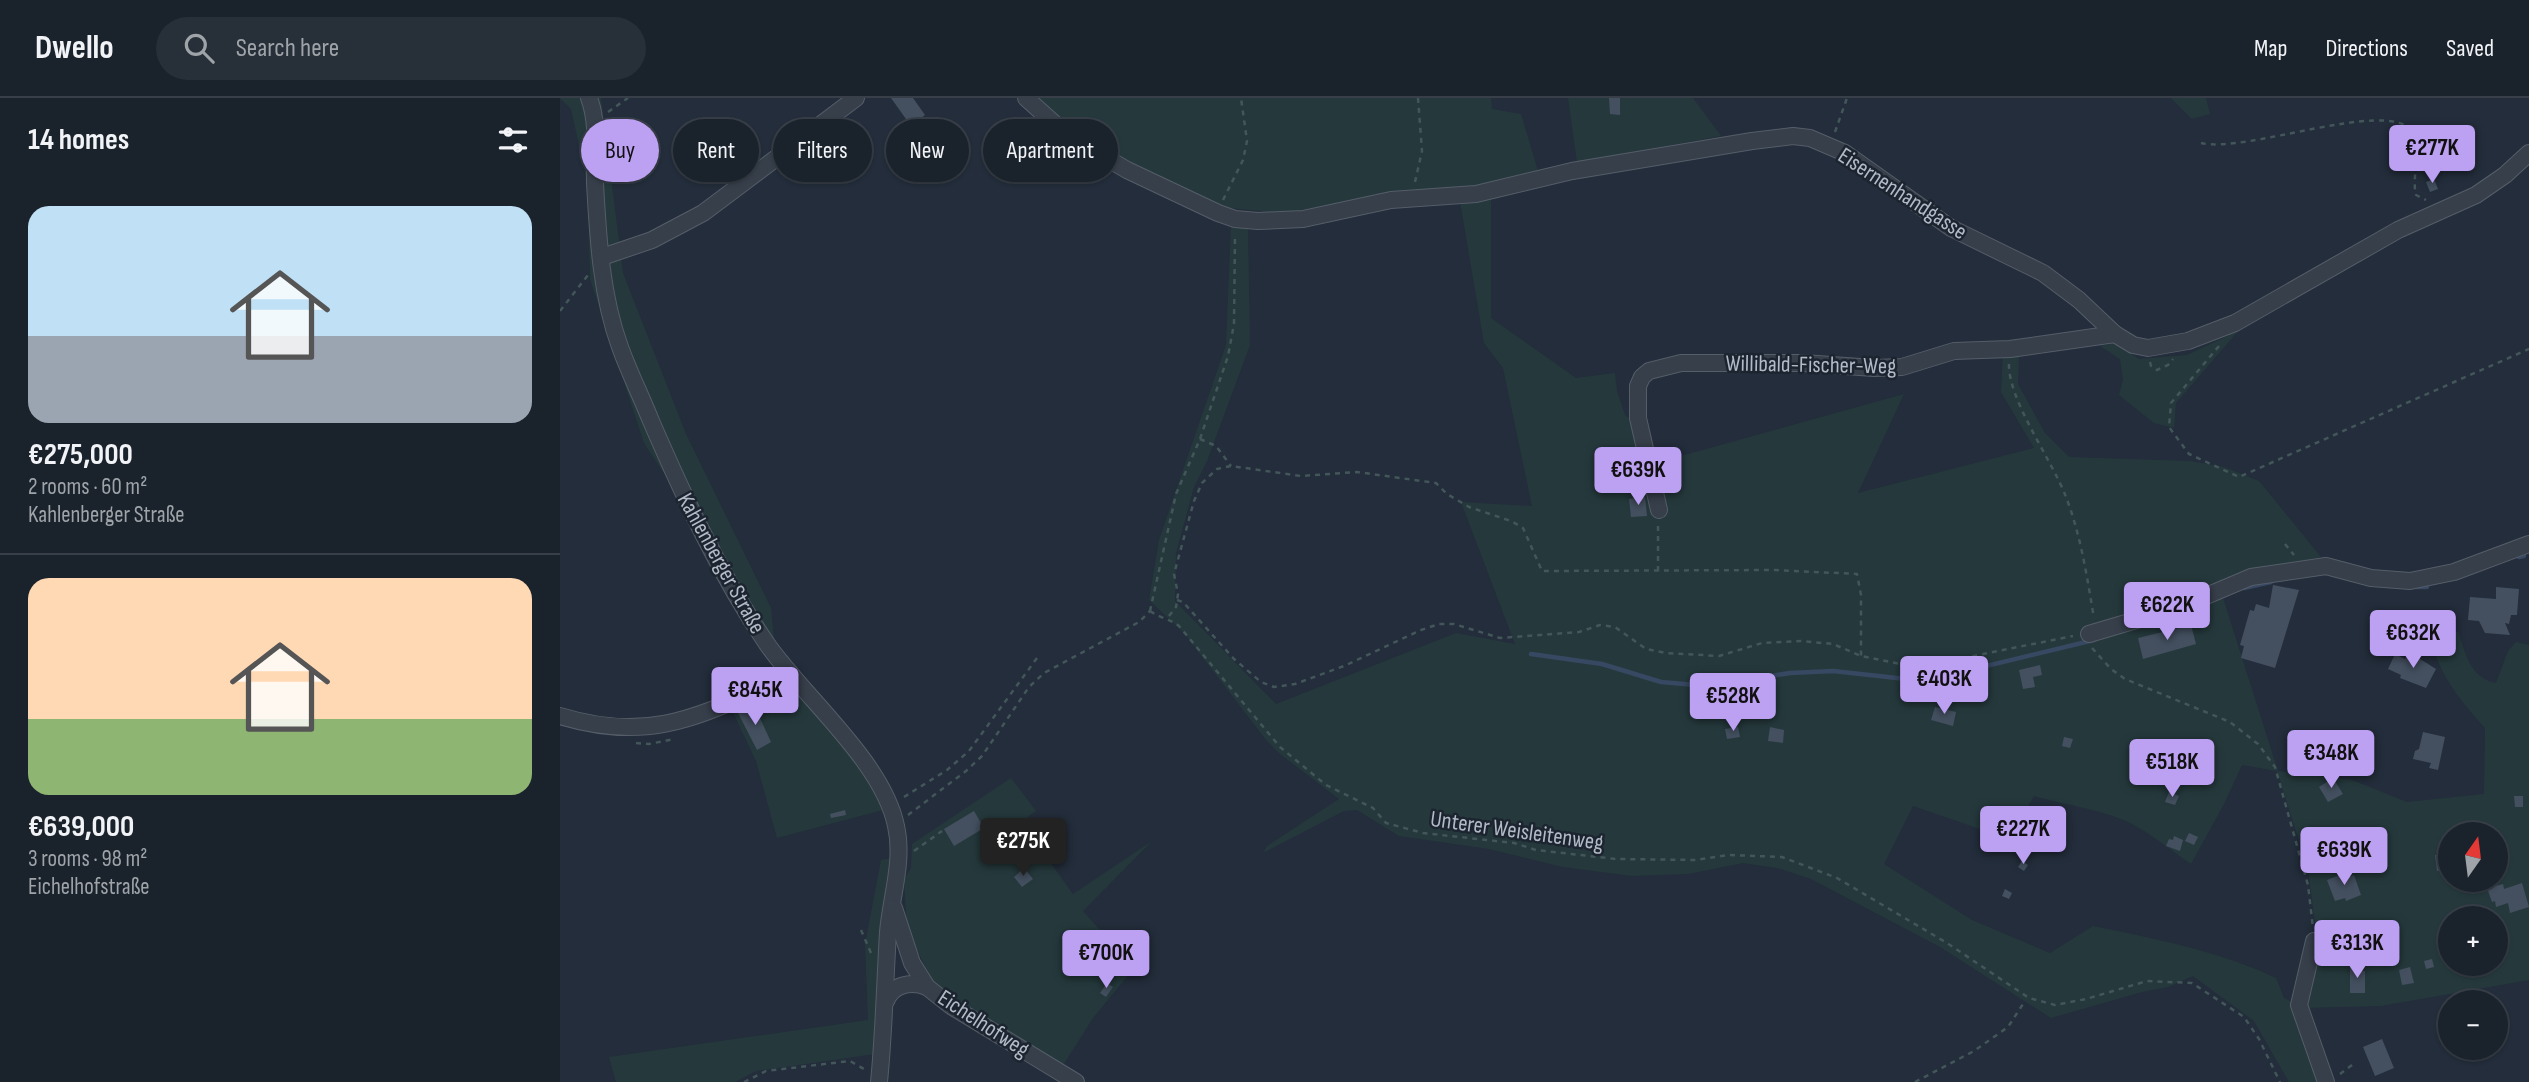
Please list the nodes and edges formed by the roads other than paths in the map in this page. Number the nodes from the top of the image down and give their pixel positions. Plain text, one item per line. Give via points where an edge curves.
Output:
1 (589, 98) edge
2 (856, 98) edge
3 (1026, 98) edge
4 (2529, 153) edge
5 (602, 257) junction
6 (2115, 334) junction
7 (1659, 510) road end
8 (2529, 544) edge
9 (2092, 626) road end
10 (790, 673) junction
11 (560, 716) edge
12 (892, 903) junction
13 (2315, 941) road end
14 (927, 987) junction
15 (886, 1001) junction
16 (880, 1076) edge
17 (1076, 1082) edge
18 (2326, 1082) edge

1 - 5 street, Kahlenberger Straße
2 - 5 street via 703,213 652,240
3 - 6 street, Eisernenhandgasse via 1080,144 1172,193 1235,219 1280,222 1376,203 1476,194 1572,171 1793,136 1830,145 1951,228 2043,273
4 - 6 street, Eisernenhandgasse via 2490,187 2386,237 2219,330 2148,348
5 - 10 street, Kahlenberger Straße via 608,308 620,347 674,474 747,614
6 - 7 street, Willibald-Fischer-Weg via 2010,349 1954,351 1890,368 1681,363 1649,370 1638,386 1638,418
8 - 9 street via 2454,572 2410,581 2371,578 2326,566 2251,577 2180,607
10 - 11 street via 700,714 650,727 616,727
10 - 12 street, Kahlenberger Straße via 864,762 889,805 896,822 898,856
12 - 14 street, Eichelhofweg via 912,963
12 - 15 street, Kahlenberger Straße
13 - 18 street via 2299,1005
14 - 15 street, Eichelhofweg via 904,985
14 - 17 street, Eichelhofweg
15 - 16 street, Kahlenberger Straße

